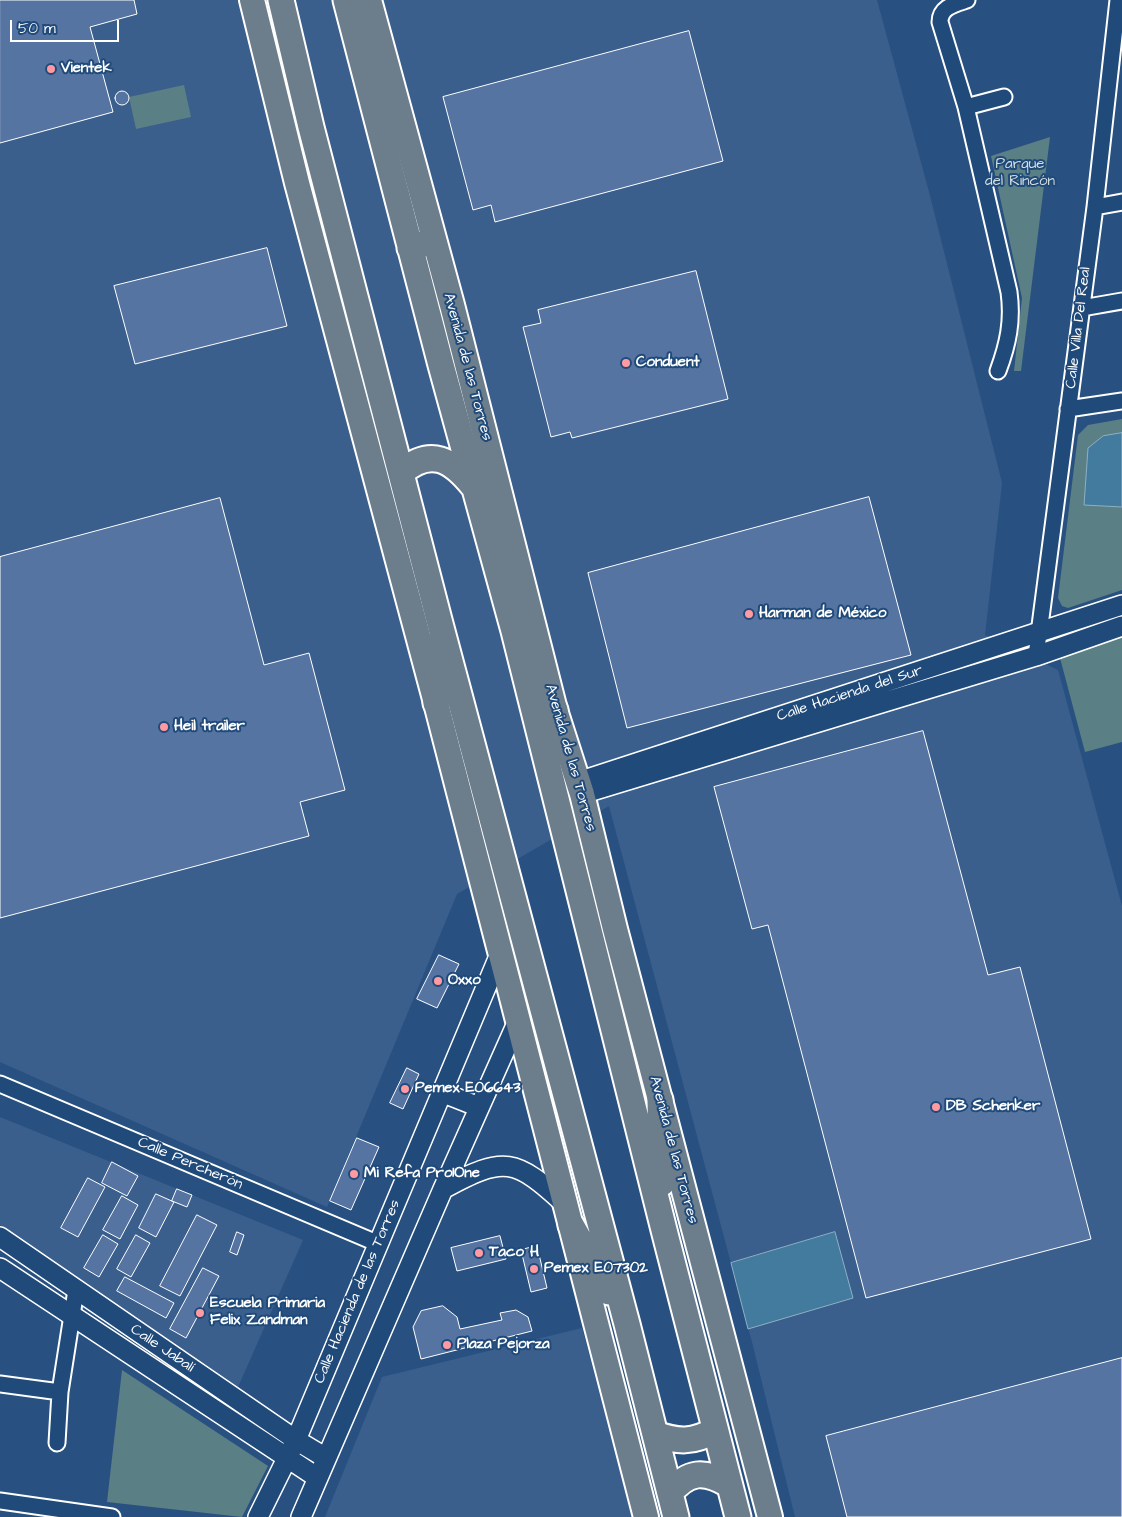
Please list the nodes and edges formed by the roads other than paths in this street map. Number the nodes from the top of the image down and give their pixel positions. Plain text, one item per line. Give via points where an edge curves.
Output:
1 (252, 0) edge
2 (265, 0) edge
3 (281, 0) edge
4 (346, 0) edge
5 (357, 0) edge
6 (369, 0) edge
7 (967, 0) edge
8 (1118, 0) edge
9 (365, 70) junction
10 (1115, 95) edge
11 (1004, 97) dead end
12 (966, 107) junction
13 (311, 128) junction
14 (1122, 202) edge
15 (1095, 207) junction
16 (422, 244) junction
17 (1122, 302) edge
18 (1082, 308) junction
19 (998, 371) dead end
20 (1122, 401) edge
21 (1068, 409) junction
22 (402, 472) junction
23 (475, 488) junction
24 (1122, 605) edge
25 (439, 620) junction
26 (1122, 626) edge
27 (514, 631) junction
28 (1038, 634) junction
29 (1036, 656) junction
30 (436, 703) junction
31 (555, 710) junction
32 (580, 788) junction
33 (500, 954) junction
34 (517, 1023) junction
35 (0, 1084) edge
36 (441, 1092) junction
37 (660, 1100) junction
38 (479, 1108) junction
39 (443, 1188) junction
40 (569, 1215) junction
41 (664, 1230) junction
42 (0, 1237) edge
43 (379, 1244) junction
44 (0, 1268) edge
45 (76, 1290) junction
46 (71, 1316) junction
47 (627, 1324) junction
48 (0, 1384) edge
49 (60, 1392) junction
50 (715, 1430) junction
51 (655, 1434) junction
52 (296, 1440) junction
53 (57, 1444) dead end
54 (326, 1458) junction
55 (286, 1459) junction
56 (318, 1478) junction
57 (728, 1484) junction
58 (670, 1493) junction
59 (0, 1502) edge
60 (84, 1515) edge
61 (112, 1517) edge
62 (258, 1517) edge
63 (301, 1517) edge
64 (646, 1517) edge
65 (676, 1517) edge
66 (738, 1517) edge
67 (770, 1517) edge

1 - 30 main road
2 - 13 highway
3 - 13 highway
4 - 9 highway, Avenida de las Torres
5 - 9 highway
6 - 16 main road, Avenida de las Torres
7 - 12 street via 949,6 940,22
8 - 10 street, Calle Villa Del Real
9 - 16 highway, Avenida de las Torres
10 - 15 street, Calle Villa Del Real
11 - 12 street
12 - 19 street via 1012,315
13 - 22 highway
14 - 15 street
15 - 18 street, Calle Villa Del Real
16 - 23 highway, Avenida de las Torres
16 - 31 main road, Avenida de las Torres via 479,410
17 - 18 street
18 - 21 street, Calle Villa Del Real
20 - 21 street
21 - 28 street, Calle Villa Del Real
22 - 23 highway via 421,460 442,460 461,471
22 - 25 highway
23 - 27 highway, Avenida de las Torres
24 - 28 street, Calle Hacienda del Sur
25 - 30 highway
25 - 47 highway
26 - 29 street, Calle Hacienda del Sur
27 - 31 highway
27 - 41 highway, Avenida de las Torres
28 - 29 street, Calle Villa Del Real
28 - 32 street, Calle Hacienda del Sur
29 - 32 street, Calle Hacienda del Sur
30 - 33 main road
31 - 32 main road, Avenida de las Torres
32 - 37 main road, Avenida de las Torres
33 - 34 main road
33 - 36 street, Calle Hacienda de las Torres
34 - 38 street
34 - 40 main road
35 - 43 street, Calle Percherón
36 - 38 street
36 - 43 street, Calle Hacienda de las Torres
37 - 41 highway
37 - 67 main road, Avenida de las Torres
38 - 39 street
39 - 40 street via 472,1173 508,1166 523,1170 539,1180
39 - 54 street
40 - 47 highway
40 - 64 main road
41 - 50 highway, Avenida de las Torres
42 - 45 street, Calle Jabalí
43 - 52 street, Calle Hacienda de las Torres
44 - 46 street, Calle Jabalí
45 - 46 street
45 - 52 street, Calle Jabalí
46 - 49 street
46 - 55 street, Calle Jabalí
47 - 51 highway
48 - 49 street
49 - 53 street
50 - 51 highway via 689,1441
50 - 57 highway, Avenida de las Torres
51 - 58 highway
52 - 54 street, Calle Jabalí
52 - 55 street, Calle Hacienda de las Torres
54 - 56 street
55 - 56 street, Calle Jabalí
55 - 62 street, Calle Hacienda de las Torres
56 - 63 street
57 - 58 highway via 701,1474 684,1479
57 - 66 highway, Avenida de las Torres
58 - 65 highway
59 - 60 street
60 - 61 street

